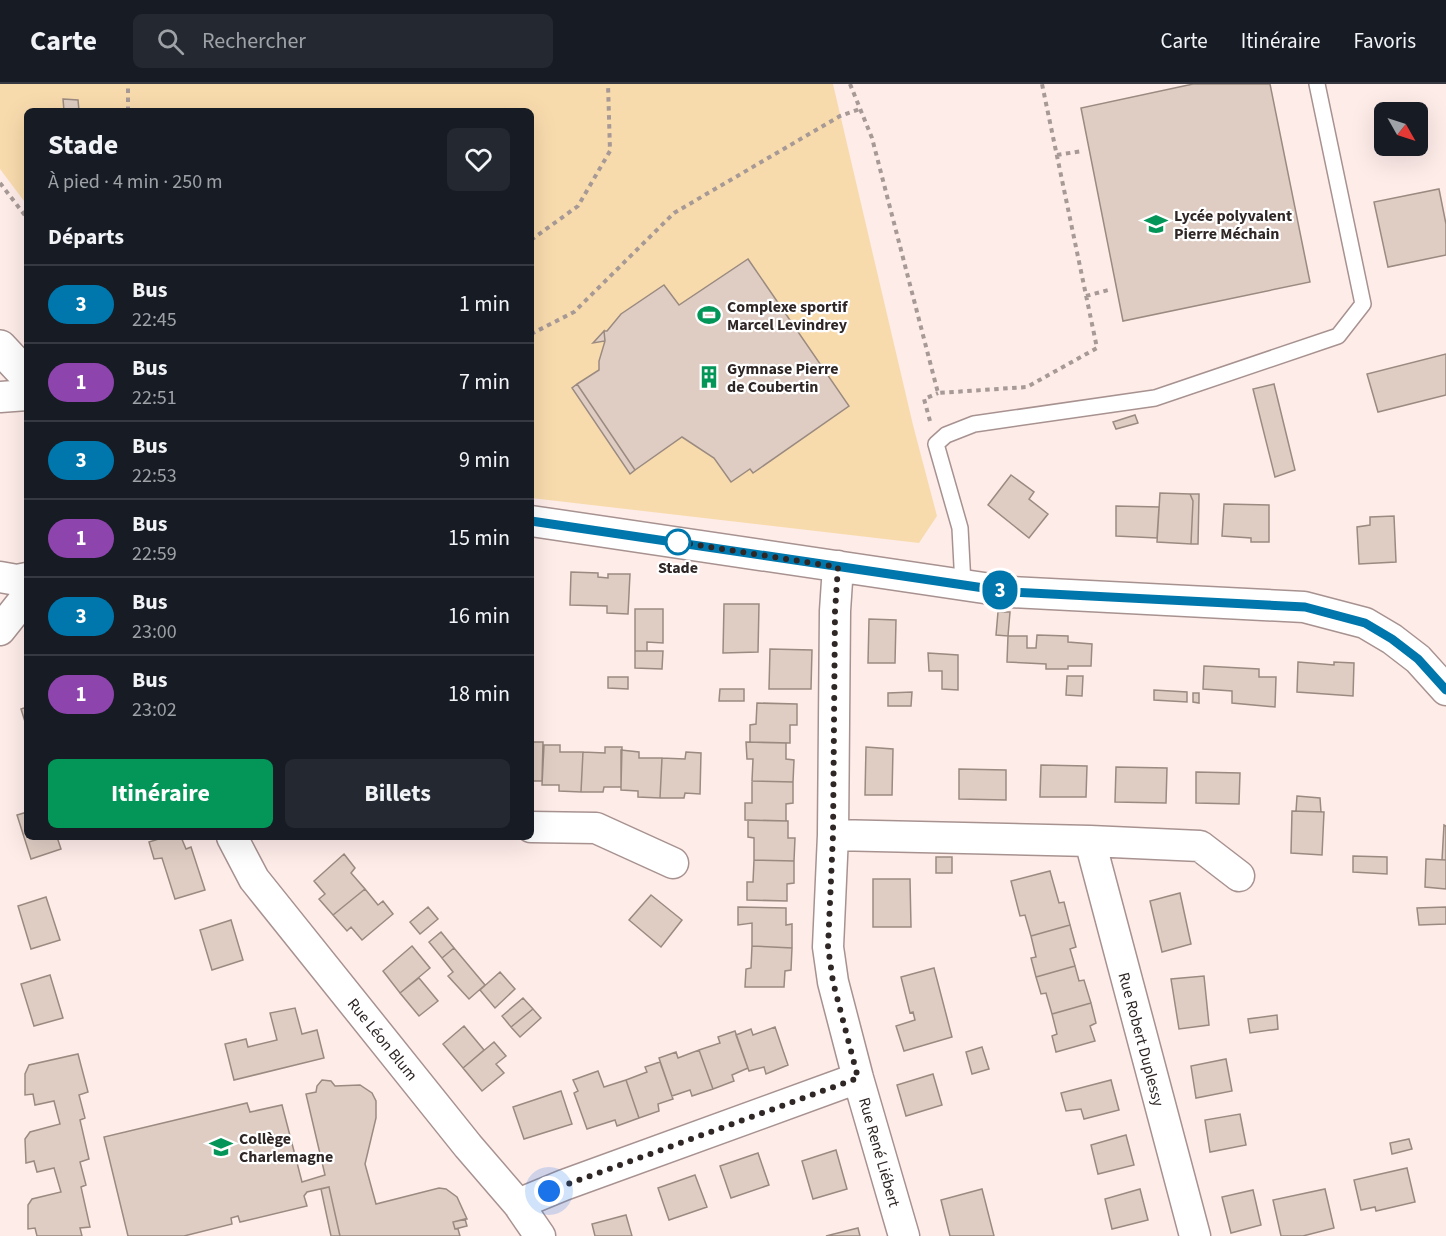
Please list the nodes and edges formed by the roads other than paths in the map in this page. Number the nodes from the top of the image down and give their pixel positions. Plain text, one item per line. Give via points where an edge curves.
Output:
1 (1317, 84) edge
2 (0, 347) edge
3 (24, 373) edge
4 (24, 395) edge
5 (0, 398) edge
6 (534, 521) edge
7 (838, 567) junction
8 (0, 577) edge
9 (24, 578) edge
10 (963, 585) junction
11 (24, 600) edge
12 (0, 630) edge
13 (1446, 690) edge
14 (534, 827) edge
15 (833, 835) junction
16 (234, 840) edge
17 (1090, 841) junction
18 (673, 863) dead end
19 (1239, 876) dead end
20 (858, 1078) junction
21 (518, 1204) junction
22 (540, 1236) edge
23 (904, 1236) edge
24 (1194, 1236) edge

1 - 10 lane via 1363,304 1338,336 1155,398 974,424 946,435 936,444 960,528
2 - 3 street
4 - 5 street
6 - 7 street
7 - 10 street
7 - 15 street, Rue René Liébert
8 - 9 street
10 - 13 street via 1011,592 1315,609 1365,623 1392,639 1418,659
11 - 12 street
14 - 18 street via 596,828
15 - 17 street
15 - 20 street, Rue René Liébert via 828,947
16 - 21 street, Rue Léon Blum via 254,879
17 - 19 street via 1200,846
17 - 24 street, Rue Robert Duplessy
20 - 21 street
20 - 23 street, Rue René Liébert
21 - 22 street, Rue Léon Blum

